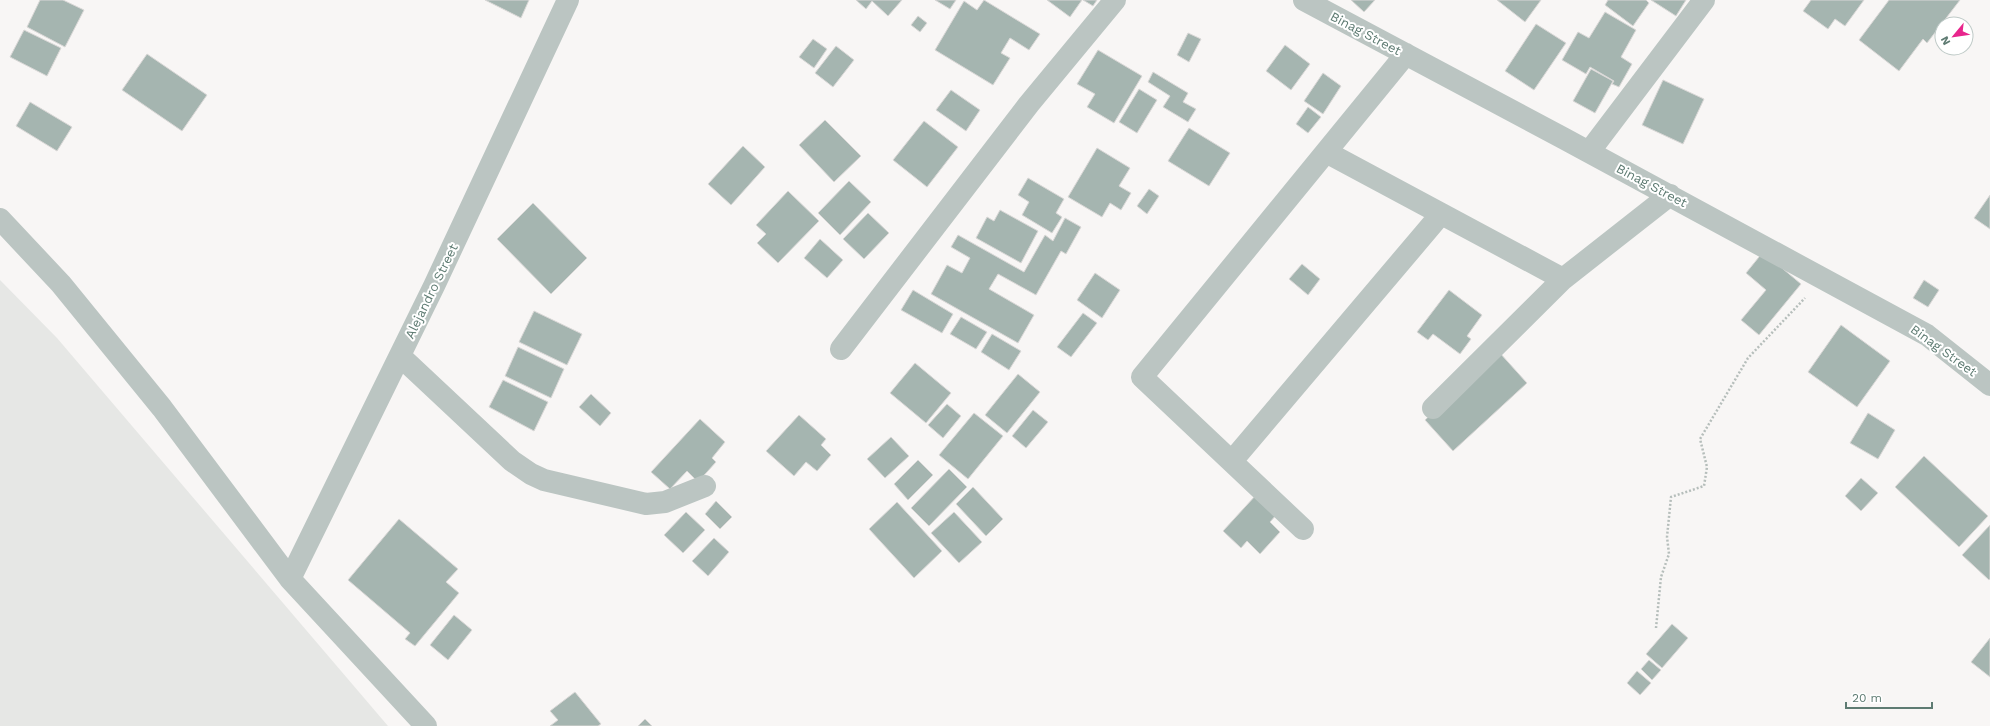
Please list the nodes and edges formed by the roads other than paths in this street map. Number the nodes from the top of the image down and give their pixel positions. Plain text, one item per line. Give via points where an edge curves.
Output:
1 (568, 0) edge
2 (1115, 0) edge
3 (1304, 0) edge
4 (1704, 0) edge
5 (1406, 54) junction
6 (1326, 152) junction
7 (1589, 152) junction
8 (1670, 195) junction
9 (1441, 214) junction
10 (0, 219) edge
11 (1563, 279) junction
12 (841, 349) dead end
13 (400, 356) junction
14 (1990, 385) edge
15 (1433, 408) dead end
16 (1232, 462) junction
17 (705, 486) dead end
18 (1303, 529) dead end
19 (290, 579) junction
20 (426, 726) edge

1 - 13 street, Alejandro Street
2 - 12 street via 1029,104
3 - 5 street, Binag Street
4 - 7 street
5 - 6 street
5 - 7 street, Binag Street
6 - 9 street
6 - 16 street via 1142,377
7 - 8 street, Binag Street
8 - 11 street
8 - 14 street, Binag Street via 1927,335
9 - 11 street
9 - 16 street
10 - 19 street via 61,284 162,408
11 - 15 street
13 - 17 street via 512,461 544,480 646,504 665,502
13 - 19 street, Alejandro Street
16 - 18 street
19 - 20 street

